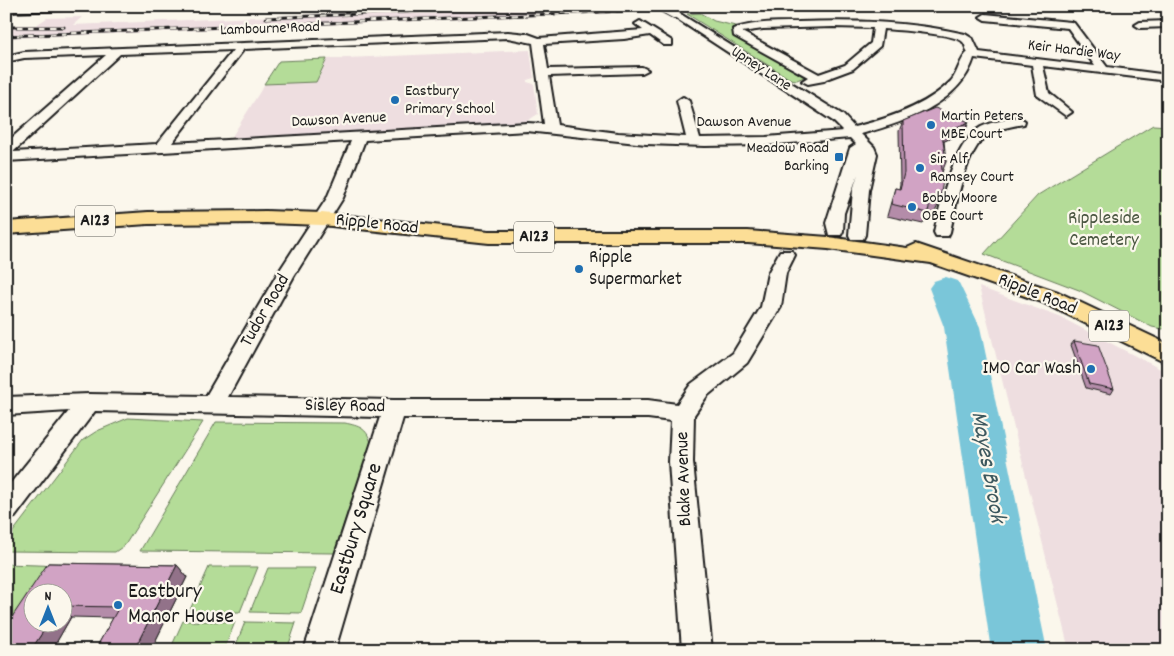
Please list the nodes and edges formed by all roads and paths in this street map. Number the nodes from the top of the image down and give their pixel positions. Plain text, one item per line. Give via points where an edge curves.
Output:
1 (94, 6) edge
2 (661, 6) edge
3 (6, 9) edge
4 (985, 17) dead end
5 (637, 22) dead end
6 (1168, 24) edge
7 (1140, 25) dead end
8 (878, 26) junction
9 (651, 32) junction
10 (538, 41) junction
11 (668, 43) dead end
12 (241, 46) junction
13 (117, 51) junction
14 (976, 55) junction
15 (6, 59) edge
16 (1037, 64) junction
17 (642, 70) dead end
18 (1105, 72) junction
19 (542, 73) junction
20 (1168, 78) edge
21 (820, 79) junction
22 (786, 85) junction
23 (683, 101) dead end
24 (922, 106) junction
25 (1066, 112) dead end
26 (939, 114) edge
27 (1019, 122) dead end
28 (551, 128) junction
29 (854, 135) junction
30 (360, 136) junction
31 (694, 140) junction
32 (162, 147) junction
33 (6, 151) edge
34 (6, 157) edge
35 (322, 219) junction
36 (6, 228) edge
37 (942, 232) dead end
38 (847, 240) junction
39 (786, 255) dead end
40 (1168, 355) edge
41 (89, 402) junction
42 (213, 404) junction
43 (6, 406) edge
44 (394, 409) junction
45 (683, 414) junction
46 (6, 509) edge
47 (320, 650) edge
48 (697, 650) edge

1 - 3 street
2 - 22 street, Upney Lane, bridge
4 - 18 street via 1073,22
5 - 9 street
6 - 7 street
8 - 14 street via 962,36 970,41 970,48
8 - 21 street via 876,44 870,50 849,68
8 - 21 street via 841,23 737,31
9 - 10 street, Lambourne Road
9 - 11 street
10 - 12 street, Lambourne Road via 508,35
10 - 19 street
12 - 13 street, Lambourne Road
12 - 32 street
13 - 15 street, Lambourne Road via 24,55
13 - 33 street
14 - 16 street, Keir Hardie Way
14 - 24 street, Dawson Avenue via 970,55 955,82
16 - 18 street, Keir Hardie Way
16 - 25 street via 1043,95
17 - 19 street
18 - 20 street, Keir Hardie Way
19 - 28 street
21 - 22 street
22 - 29 street, Upney Lane via 838,118
23 - 31 street
24 - 26 street
24 - 29 street, Dawson Avenue
27 - 37 street via 978,130 951,193
28 - 30 street, Dawson Avenue
28 - 31 street, Dawson Avenue via 618,137
29 - 31 street, Dawson Avenue via 804,140
29 - 38 street, Upney Lane via 870,154
29 - 38 street via 857,152 834,226
30 - 32 street, Dawson Avenue
30 - 35 street, Tudor Road via 335,198
32 - 34 street, Dawson Avenue
35 - 36 main road, Ripple Road / A123 via 148,218
35 - 38 main road, Ripple Road / A123 via 489,236
35 - 42 street, Tudor Road via 285,276
38 - 40 main road, Ripple Road / A123 via 903,256 930,257 1050,298
39 - 45 street, Blake Avenue via 777,274 771,307 740,358 699,390
41 - 42 street, Sisley Road
41 - 43 street, Sisley Road
41 - 46 street
42 - 44 street, Sisley Road
44 - 45 street, Sisley Road via 648,409
44 - 47 street, Eastbury Square
45 - 48 street, Blake Avenue via 681,462

